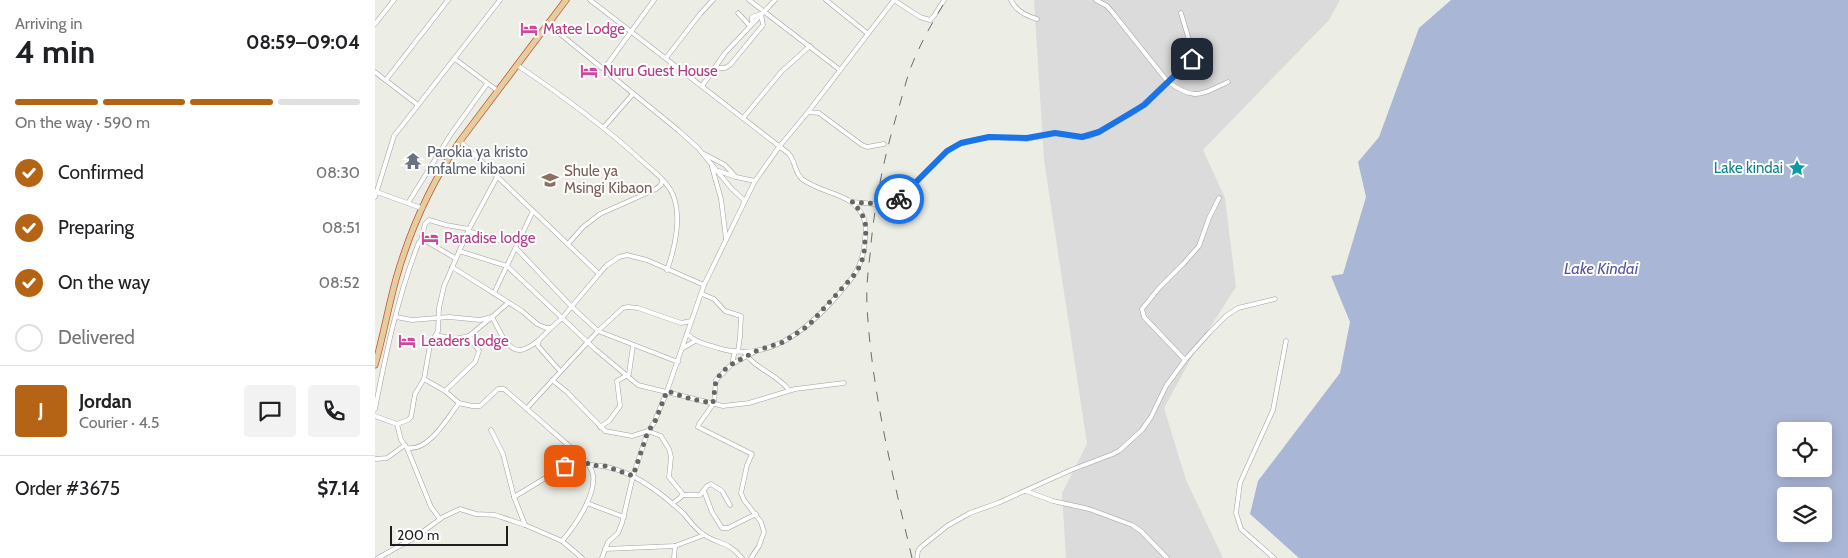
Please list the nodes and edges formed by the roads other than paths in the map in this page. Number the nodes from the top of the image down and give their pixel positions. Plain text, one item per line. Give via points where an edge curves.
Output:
1 (393, 0) edge
2 (448, 0) edge
3 (500, 0) edge
4 (566, 0) edge
5 (590, 0) edge
6 (654, 0) edge
7 (713, 0) edge
8 (749, 0) edge
9 (775, 0) edge
10 (826, 0) edge
11 (894, 0) edge
12 (943, 0) edge
13 (1011, 0) edge
14 (1096, 0) edge
15 (762, 12) junction
16 (738, 13) dead end
17 (1181, 13) dead end
18 (1037, 19) dead end
19 (375, 24) edge
20 (547, 24) junction
21 (751, 25) junction
22 (630, 31) junction
23 (867, 33) junction
24 (811, 46) junction
25 (666, 58) junction
26 (455, 59) junction
27 (517, 65) junction
28 (604, 68) junction
29 (714, 68) junction
30 (840, 70) junction
31 (375, 72) edge
32 (385, 80) junction
33 (1168, 82) junction
34 (1228, 82) dead end
35 (487, 84) junction
36 (702, 86) junction
37 (498, 91) junction
38 (633, 94) junction
39 (418, 105) junction
40 (808, 112) junction
41 (743, 118) junction
42 (603, 127) junction
43 (460, 141) junction
44 (884, 144) dead end
45 (779, 146) junction
46 (701, 153) junction
47 (712, 165) junction
48 (717, 170) junction
49 (497, 176) junction
50 (736, 176) junction
51 (662, 179) junction
52 (755, 181) junction
53 (376, 195) edge
54 (1219, 198) dead end
55 (745, 201) junction
56 (852, 202) junction
57 (408, 203) junction
58 (421, 208) junction
59 (533, 212) junction
60 (468, 230) junction
61 (726, 239) junction
62 (421, 240) junction
63 (505, 242) dead end
64 (568, 244) junction
65 (516, 248) junction
66 (459, 251) junction
67 (455, 258) junction
68 (451, 266) junction
69 (507, 266) junction
70 (667, 270) junction
71 (599, 274) junction
72 (704, 285) junction
73 (495, 293) junction
74 (702, 294) junction
75 (1275, 299) dead end
76 (508, 303) junction
77 (571, 306) junction
78 (397, 317) junction
79 (439, 317) junction
80 (492, 317) junction
81 (562, 318) junction
82 (691, 321) junction
83 (681, 322) junction
84 (551, 328) junction
85 (599, 331) junction
86 (688, 332) junction
87 (436, 335) junction
88 (469, 336) junction
89 (539, 340) junction
90 (695, 341) junction
91 (1286, 341) dead end
92 (589, 342) junction
93 (633, 345) junction
94 (683, 348) junction
95 (737, 351) junction
96 (756, 351) junction
97 (744, 352) junction
98 (747, 357) junction
99 (1185, 360) junction
100 (678, 362) junction
101 (732, 364) junction
102 (375, 365) edge
103 (559, 371) junction
104 (627, 376) junction
105 (425, 379) junction
106 (552, 380) junction
107 (844, 383) dead end
108 (789, 390) junction
109 (445, 391) junction
110 (667, 391) junction
111 (459, 403) junction
112 (713, 403) junction
113 (527, 408) junction
114 (375, 409) edge
115 (375, 416) edge
116 (397, 424) junction
117 (600, 427) junction
118 (491, 430) dead end
119 (648, 431) junction
120 (406, 446) junction
121 (376, 458) dead end
122 (583, 458) junction
123 (589, 465) junction
124 (633, 476) junction
125 (704, 491) junction
126 (1026, 491) junction
127 (682, 495) junction
128 (514, 497) junction
129 (587, 503) junction
130 (672, 504) junction
131 (731, 505) dead end
132 (756, 514) junction
133 (624, 517) junction
134 (440, 519) junction
135 (525, 525) junction
136 (704, 535) junction
137 (562, 541) junction
138 (675, 546) junction
139 (605, 549) junction
140 (378, 558) edge
141 (582, 558) edge
142 (602, 558) edge
143 (674, 558) edge
144 (742, 558) edge
145 (751, 558) edge
146 (917, 558) edge
147 (1167, 558) edge
148 (1274, 558) edge

1 - 19 street
2 - 32 street
3 - 26 street
4 - 20 highway
5 - 22 street
6 - 22 street
7 - 25 street
8 - 15 street
9 - 15 street
10 - 23 street
11 - 12 street via 930,20
11 - 23 street
13 - 18 street via 1021,12
14 - 33 street via 1107,6
15 - 21 street
15 - 24 street
15 - 29 street via 764,22 761,28 730,65
16 - 21 street
17 - 33 street via 1193,57
20 - 27 highway
20 - 28 street
21 - 29 street
22 - 25 street
22 - 28 street
23 - 30 street
24 - 30 street
24 - 41 street via 782,71
25 - 36 street
26 - 35 street
26 - 39 street
27 - 37 highway
27 - 42 street
28 - 38 street
29 - 36 street
30 - 40 street
31 - 32 street
32 - 39 street
33 - 34 street via 1183,92 1196,95
33 - 56 street via 1136,111 1090,136 1055,133 969,141 947,151 898,200 876,204
35 - 37 street
35 - 57 street
36 - 41 street
37 - 43 highway
38 - 42 street
38 - 46 street
39 - 53 street via 394,136
40 - 44 street via 819,113 862,145
40 - 45 street
41 - 45 street
42 - 51 street
43 - 49 street
43 - 58 highway
45 - 52 street
45 - 56 street via 794,160 797,173 803,180
46 - 47 street
46 - 50 street via 725,165
47 - 48 street
47 - 61 street via 721,199
48 - 50 street
48 - 55 street
49 - 59 street
49 - 60 street
50 - 52 street
51 - 64 street via 656,189 600,214
51 - 70 street via 671,192 677,215 675,241
52 - 55 street
53 - 57 street
54 - 99 street via 1199,246 1142,309 1144,317
55 - 61 street
56 - 96 street via 861,212 866,230 864,253 855,274 808,326 783,342
57 - 58 street
58 - 102 highway via 396,280
59 - 64 street
59 - 65 street
60 - 62 street via 429,220
60 - 63 street
60 - 66 street
61 - 72 street
62 - 67 street
62 - 78 street
64 - 71 street
65 - 69 street
65 - 77 street
66 - 67 street
66 - 69 street
67 - 68 street
68 - 73 street
68 - 79 street via 443,286
69 - 73 street
69 - 81 street
70 - 71 street via 647,260 627,256 619,257
70 - 72 street
71 - 77 street
72 - 74 street
73 - 76 street
74 - 82 street
74 - 95 street via 714,299 725,311 741,316
75 - 99 street via 1232,311
76 - 80 street
76 - 84 street via 537,324
77 - 81 street
77 - 85 street
78 - 79 street via 412,320
78 - 114 street
79 - 80 street via 473,321
79 - 87 street
80 - 88 street
80 - 89 street via 515,350 523,350
81 - 84 street
81 - 92 street
82 - 83 street
82 - 86 street
83 - 85 street via 628,307 619,311
83 - 86 street
84 - 89 street
85 - 92 street
85 - 93 street
86 - 90 street
86 - 94 street
87 - 88 street via 455,339
87 - 105 street via 427,357
88 - 109 street via 479,351 478,359
89 - 103 street via 539,348
90 - 94 street
90 - 95 street
91 - 148 street via 1273,410 1240,483 1236,513 1241,528
92 - 103 street
92 - 104 street
93 - 100 street
93 - 104 street
94 - 100 street
95 - 97 street
95 - 101 street
96 - 97 street
96 - 98 street
97 - 98 street
98 - 101 street
98 - 108 street
99 - 126 street via 1151,417 1126,446
100 - 110 street
101 - 112 street via 716,380
103 - 106 street
104 - 110 street via 638,385
104 - 117 street via 617,382 621,402 617,411
105 - 109 street
105 - 116 street via 415,394 410,418
106 - 113 street
106 - 117 street
107 - 108 street
108 - 112 street via 741,404 723,406
109 - 111 street
110 - 112 street
110 - 119 street
111 - 113 street via 480,406 502,388
111 - 120 street via 432,438 413,448
112 - 132 street via 698,428 752,454 741,493
113 - 122 street
115 - 116 street
116 - 120 street
117 - 119 street via 628,436
118 - 128 street via 503,454
119 - 124 street
119 - 127 street via 657,433 665,442 671,457 669,477
120 - 121 street via 387,458
120 - 134 street via 431,507
122 - 123 street
122 - 128 street
123 - 124 street via 605,466
123 - 129 street via 593,477
124 - 130 street
124 - 133 street
125 - 127 street via 700,495
125 - 131 street via 709,485 717,487
125 - 132 street via 722,528
126 - 146 street via 958,519 921,547
126 - 147 street via 1132,525
127 - 130 street
128 - 135 street
129 - 133 street
129 - 137 street via 579,520
130 - 136 street
132 - 145 street via 763,536
133 - 139 street via 618,533 609,540
134 - 135 street via 460,509 500,516
134 - 140 street
135 - 137 street
136 - 138 street
136 - 144 street via 727,544
137 - 141 street
138 - 139 street
138 - 143 street
139 - 142 street

